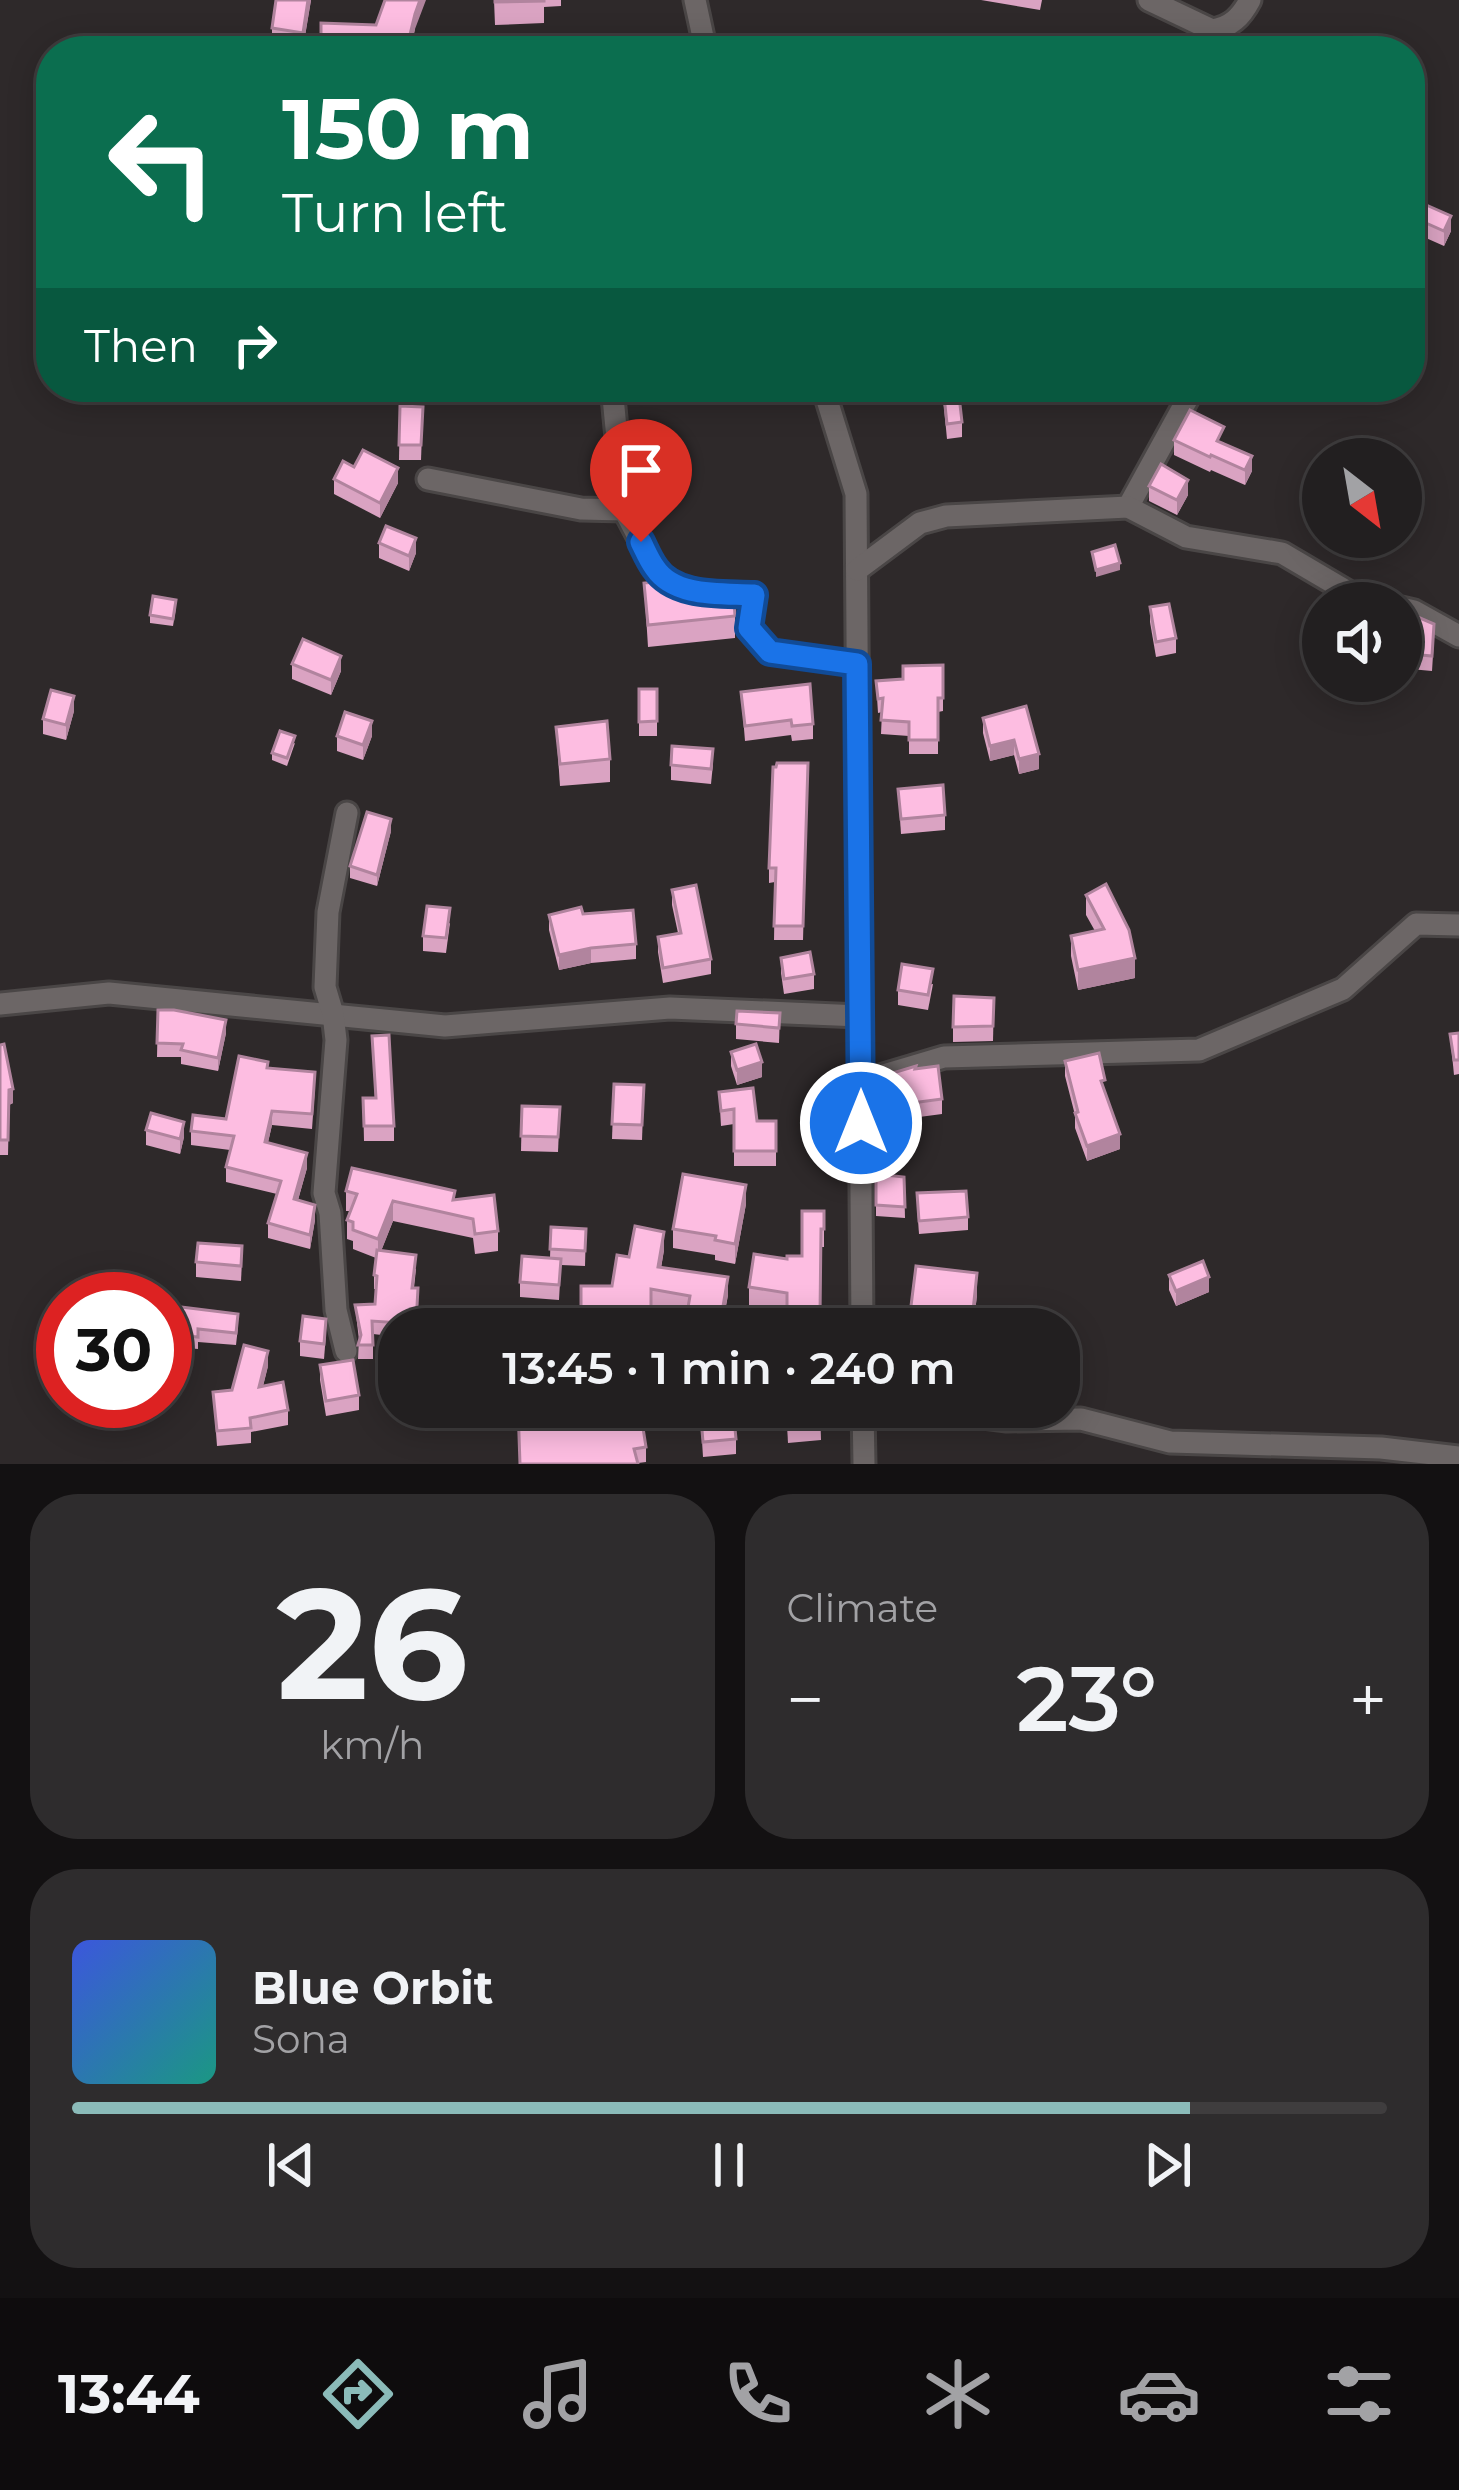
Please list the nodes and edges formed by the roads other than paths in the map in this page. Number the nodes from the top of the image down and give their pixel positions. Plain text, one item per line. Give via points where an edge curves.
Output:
1 (695, 0) edge
2 (1149, 0) edge
3 (1250, 0) edge
4 (703, 36) edge
5 (613, 402) edge
6 (828, 402) edge
7 (1186, 402) edge
8 (428, 479) dead end
9 (1128, 507) junction
10 (624, 510) junction
11 (857, 570) junction
12 (1331, 582) edge
13 (1422, 615) edge
14 (1459, 636) edge
15 (857, 664) junction
16 (347, 813) dead end
17 (1459, 925) edge
18 (0, 1004) edge
19 (333, 1014) junction
20 (860, 1016) junction
21 (860, 1082) junction
22 (862, 1308) edge
23 (346, 1352) dead end
24 (1080, 1419) edge
25 (863, 1428) edge
26 (1459, 1457) edge
27 (864, 1464) edge

1 - 4 street
2 - 3 street via 1212,30 1241,17
5 - 10 street
6 - 11 street via 856,494
7 - 9 street
8 - 10 street
9 - 11 street via 946,516 920,523
9 - 12 street via 1186,537 1282,553
10 - 15 street via 657,572 678,587 754,595 749,628 770,652
11 - 15 street
13 - 14 street
15 - 20 street
16 - 19 street via 328,912 325,988
17 - 21 street via 1416,924 1343,988 1199,1050 944,1057
18 - 19 street via 110,993
19 - 20 street via 445,1026 670,1008
19 - 23 street via 324,1193
20 - 21 street
21 - 22 street
24 - 26 street via 1170,1442
25 - 27 street

